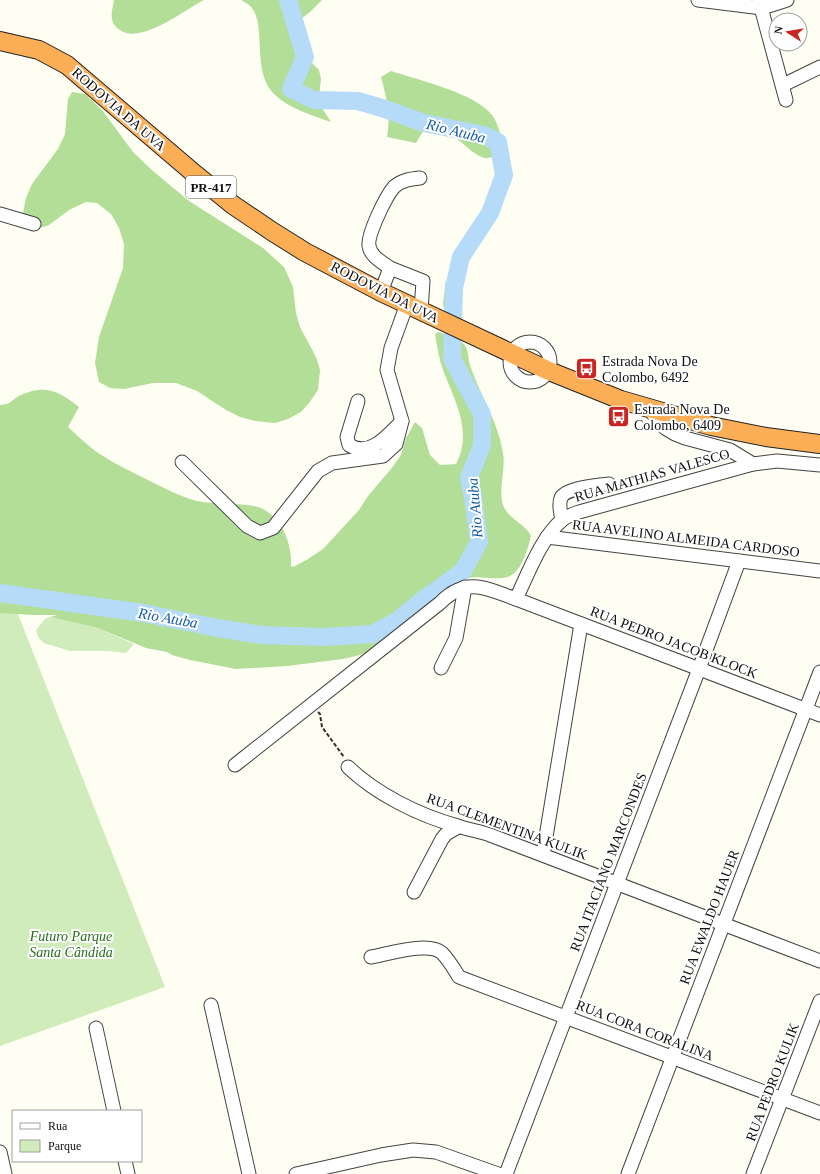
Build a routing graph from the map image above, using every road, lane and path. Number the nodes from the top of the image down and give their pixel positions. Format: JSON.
{"nodes":[{"id":1,"x":698,"y":0,"type":"edge"},
{"id":2,"x":787,"y":0,"type":"edge"},
{"id":3,"x":760,"y":4,"type":"edge"},
{"id":4,"x":0,"y":41,"type":"edge"},
{"id":5,"x":820,"y":67,"type":"edge"},
{"id":6,"x":782,"y":86,"type":"junction"},
{"id":7,"x":786,"y":100,"type":"dead end"},
{"id":8,"x":420,"y":178,"type":"dead end"},
{"id":9,"x":0,"y":214,"type":"edge"},
{"id":10,"x":34,"y":224,"type":"dead end"},
{"id":11,"x":390,"y":268,"type":"junction"},
{"id":12,"x":381,"y":292,"type":"junction"},
{"id":13,"x":421,"y":311,"type":"junction"},
{"id":14,"x":358,"y":401,"type":"dead end"},
{"id":15,"x":648,"y":408,"type":"junction"},
{"id":16,"x":402,"y":421,"type":"junction"},
{"id":17,"x":820,"y":444,"type":"edge"},
{"id":18,"x":182,"y":462,"type":"dead end"},
{"id":19,"x":753,"y":464,"type":"junction"},
{"id":20,"x":820,"y":466,"type":"edge"},
{"id":21,"x":609,"y":484,"type":"dead end"},
{"id":22,"x":562,"y":520,"type":"junction"},
{"id":23,"x":547,"y":537,"type":"junction"},
{"id":24,"x":739,"y":561,"type":"junction"},
{"id":25,"x":820,"y":571,"type":"edge"},
{"id":26,"x":465,"y":587,"type":"junction"},
{"id":27,"x":516,"y":599,"type":"junction"},
{"id":28,"x":581,"y":624,"type":"junction"},
{"id":29,"x":441,"y":668,"type":"dead end"},
{"id":30,"x":699,"y":669,"type":"junction"},
{"id":31,"x":820,"y":672,"type":"edge"},
{"id":32,"x":312,"y":703,"type":"junction"},
{"id":33,"x":806,"y":709,"type":"junction"},
{"id":34,"x":820,"y":715,"type":"edge"},
{"id":35,"x":235,"y":765,"type":"dead end"},
{"id":36,"x":348,"y":767,"type":"joint"},
{"id":37,"x":458,"y":827,"type":"junction"},
{"id":38,"x":543,"y":855,"type":"junction"},
{"id":39,"x":617,"y":884,"type":"junction"},
{"id":40,"x":414,"y":892,"type":"dead end"},
{"id":41,"x":724,"y":924,"type":"junction"},
{"id":42,"x":371,"y":957,"type":"dead end"},
{"id":43,"x":820,"y":961,"type":"edge"},
{"id":44,"x":820,"y":1001,"type":"edge"},
{"id":45,"x":211,"y":1005,"type":"dead end"},
{"id":46,"x":566,"y":1017,"type":"junction"},
{"id":47,"x":96,"y":1028,"type":"dead end"},
{"id":48,"x":673,"y":1057,"type":"junction"},
{"id":49,"x":782,"y":1099,"type":"junction"},
{"id":50,"x":114,"y":1110,"type":"edge"},
{"id":51,"x":820,"y":1113,"type":"edge"},
{"id":52,"x":0,"y":1152,"type":"edge"},
{"id":53,"x":125,"y":1162,"type":"edge"},
{"id":54,"x":322,"y":1171,"type":"edge"},
{"id":55,"x":5,"y":1174,"type":"edge"},
{"id":56,"x":128,"y":1174,"type":"edge"},
{"id":57,"x":249,"y":1174,"type":"edge"},
{"id":58,"x":296,"y":1174,"type":"edge"},
{"id":59,"x":498,"y":1174,"type":"edge"},
{"id":60,"x":506,"y":1174,"type":"edge"},
{"id":61,"x":628,"y":1174,"type":"edge"},
{"id":62,"x":753,"y":1174,"type":"edge"}],
"edges":[{"from":1,"to":3,"type":"street"},
{"from":2,"to":3,"type":"street"},
{"from":3,"to":6,"type":"street"},
{"from":4,"to":12,"type":"highway","name":"RODOVIA DA UVA","number":"PR-417"},
{"from":5,"to":6,"type":"street"},
{"from":6,"to":7,"type":"street"},
{"from":8,"to":11,"type":"street"},
{"from":9,"to":10,"type":"street"},
{"from":11,"to":12,"type":"street"},
{"from":11,"to":13,"type":"street"},
{"from":12,"to":13,"type":"highway","name":"RODOVIA DA UVA","number":"PR-417"},
{"from":13,"to":15,"type":"highway","name":"RODOVIA DA UVA","number":"PR-417"},
{"from":13,"to":16,"type":"street"},
{"from":14,"to":16,"type":"street"},
{"from":15,"to":17,"type":"highway","name":"RODOVIA DA UVA","number":"PR-417"},
{"from":15,"to":19,"type":"street"},
{"from":16,"to":18,"type":"street"},
{"from":19,"to":20,"type":"street","name":"RUA MATHIAS VALESCO"},
{"from":19,"to":22,"type":"street","name":"RUA MATHIAS VALESCO"},
{"from":21,"to":22,"type":"street"},
{"from":22,"to":23,"type":"street","name":"RUA MATHIAS VALESCO"},
{"from":23,"to":24,"type":"street","name":"RUA AVELINO ALMEIDA CARDOSO"},
{"from":23,"to":27,"type":"street","name":"RUA MATHIAS VALESCO"},
{"from":24,"to":25,"type":"street","name":"RUA AVELINO ALMEIDA CARDOSO"},
{"from":24,"to":30,"type":"street","name":"RUA ITACIANO MARCONDES"},
{"from":26,"to":27,"type":"street","name":"RUA PEDRO JACOB KLOCK"},
{"from":26,"to":29,"type":"street"},
{"from":26,"to":32,"type":"street"},
{"from":27,"to":28,"type":"street","name":"RUA PEDRO JACOB KLOCK"},
{"from":28,"to":30,"type":"street","name":"RUA PEDRO JACOB KLOCK"},
{"from":28,"to":38,"type":"street"},
{"from":30,"to":33,"type":"street","name":"RUA PEDRO JACOB KLOCK"},
{"from":30,"to":39,"type":"street","name":"RUA ITACIANO MARCONDES"},
{"from":31,"to":33,"type":"street","name":"RUA EWALDO HAUER"},
{"from":32,"to":35,"type":"street"},
{"from":32,"to":36,"type":"path"},
{"from":33,"to":34,"type":"street","name":"RUA PEDRO JACOB KLOCK"},
{"from":33,"to":41,"type":"street","name":"RUA EWALDO HAUER"},
{"from":36,"to":37,"type":"street","name":"RUA CLEMENTINA KULIK"},
{"from":37,"to":38,"type":"street","name":"RUA CLEMENTINA KULIK"},
{"from":37,"to":40,"type":"street"},
{"from":38,"to":39,"type":"street","name":"RUA CLEMENTINA KULIK"},
{"from":39,"to":41,"type":"street","name":"RUA CLEMENTINA KULIK"},
{"from":39,"to":46,"type":"street","name":"RUA ITACIANO MARCONDES"},
{"from":41,"to":43,"type":"street","name":"RUA CLEMENTINA KULIK"},
{"from":41,"to":48,"type":"street","name":"RUA EWALDO HAUER"},
{"from":42,"to":46,"type":"street","name":"RUA CORA CORALINA"},
{"from":44,"to":49,"type":"street","name":"RUA PEDRO KULIK"},
{"from":45,"to":57,"type":"street"},
{"from":46,"to":48,"type":"street","name":"RUA CORA CORALINA"},
{"from":46,"to":60,"type":"street","name":"RUA ITACIANO MARCONDES"},
{"from":47,"to":50,"type":"street"},
{"from":48,"to":49,"type":"street","name":"RUA CORA CORALINA"},
{"from":48,"to":61,"type":"street","name":"RUA EWALDO HAUER"},
{"from":49,"to":51,"type":"street","name":"RUA CORA CORALINA"},
{"from":49,"to":62,"type":"street","name":"RUA PEDRO KULIK"},
{"from":52,"to":55,"type":"street"},
{"from":53,"to":56,"type":"street"},
{"from":54,"to":58,"type":"street"},
{"from":54,"to":59,"type":"street"}]}
